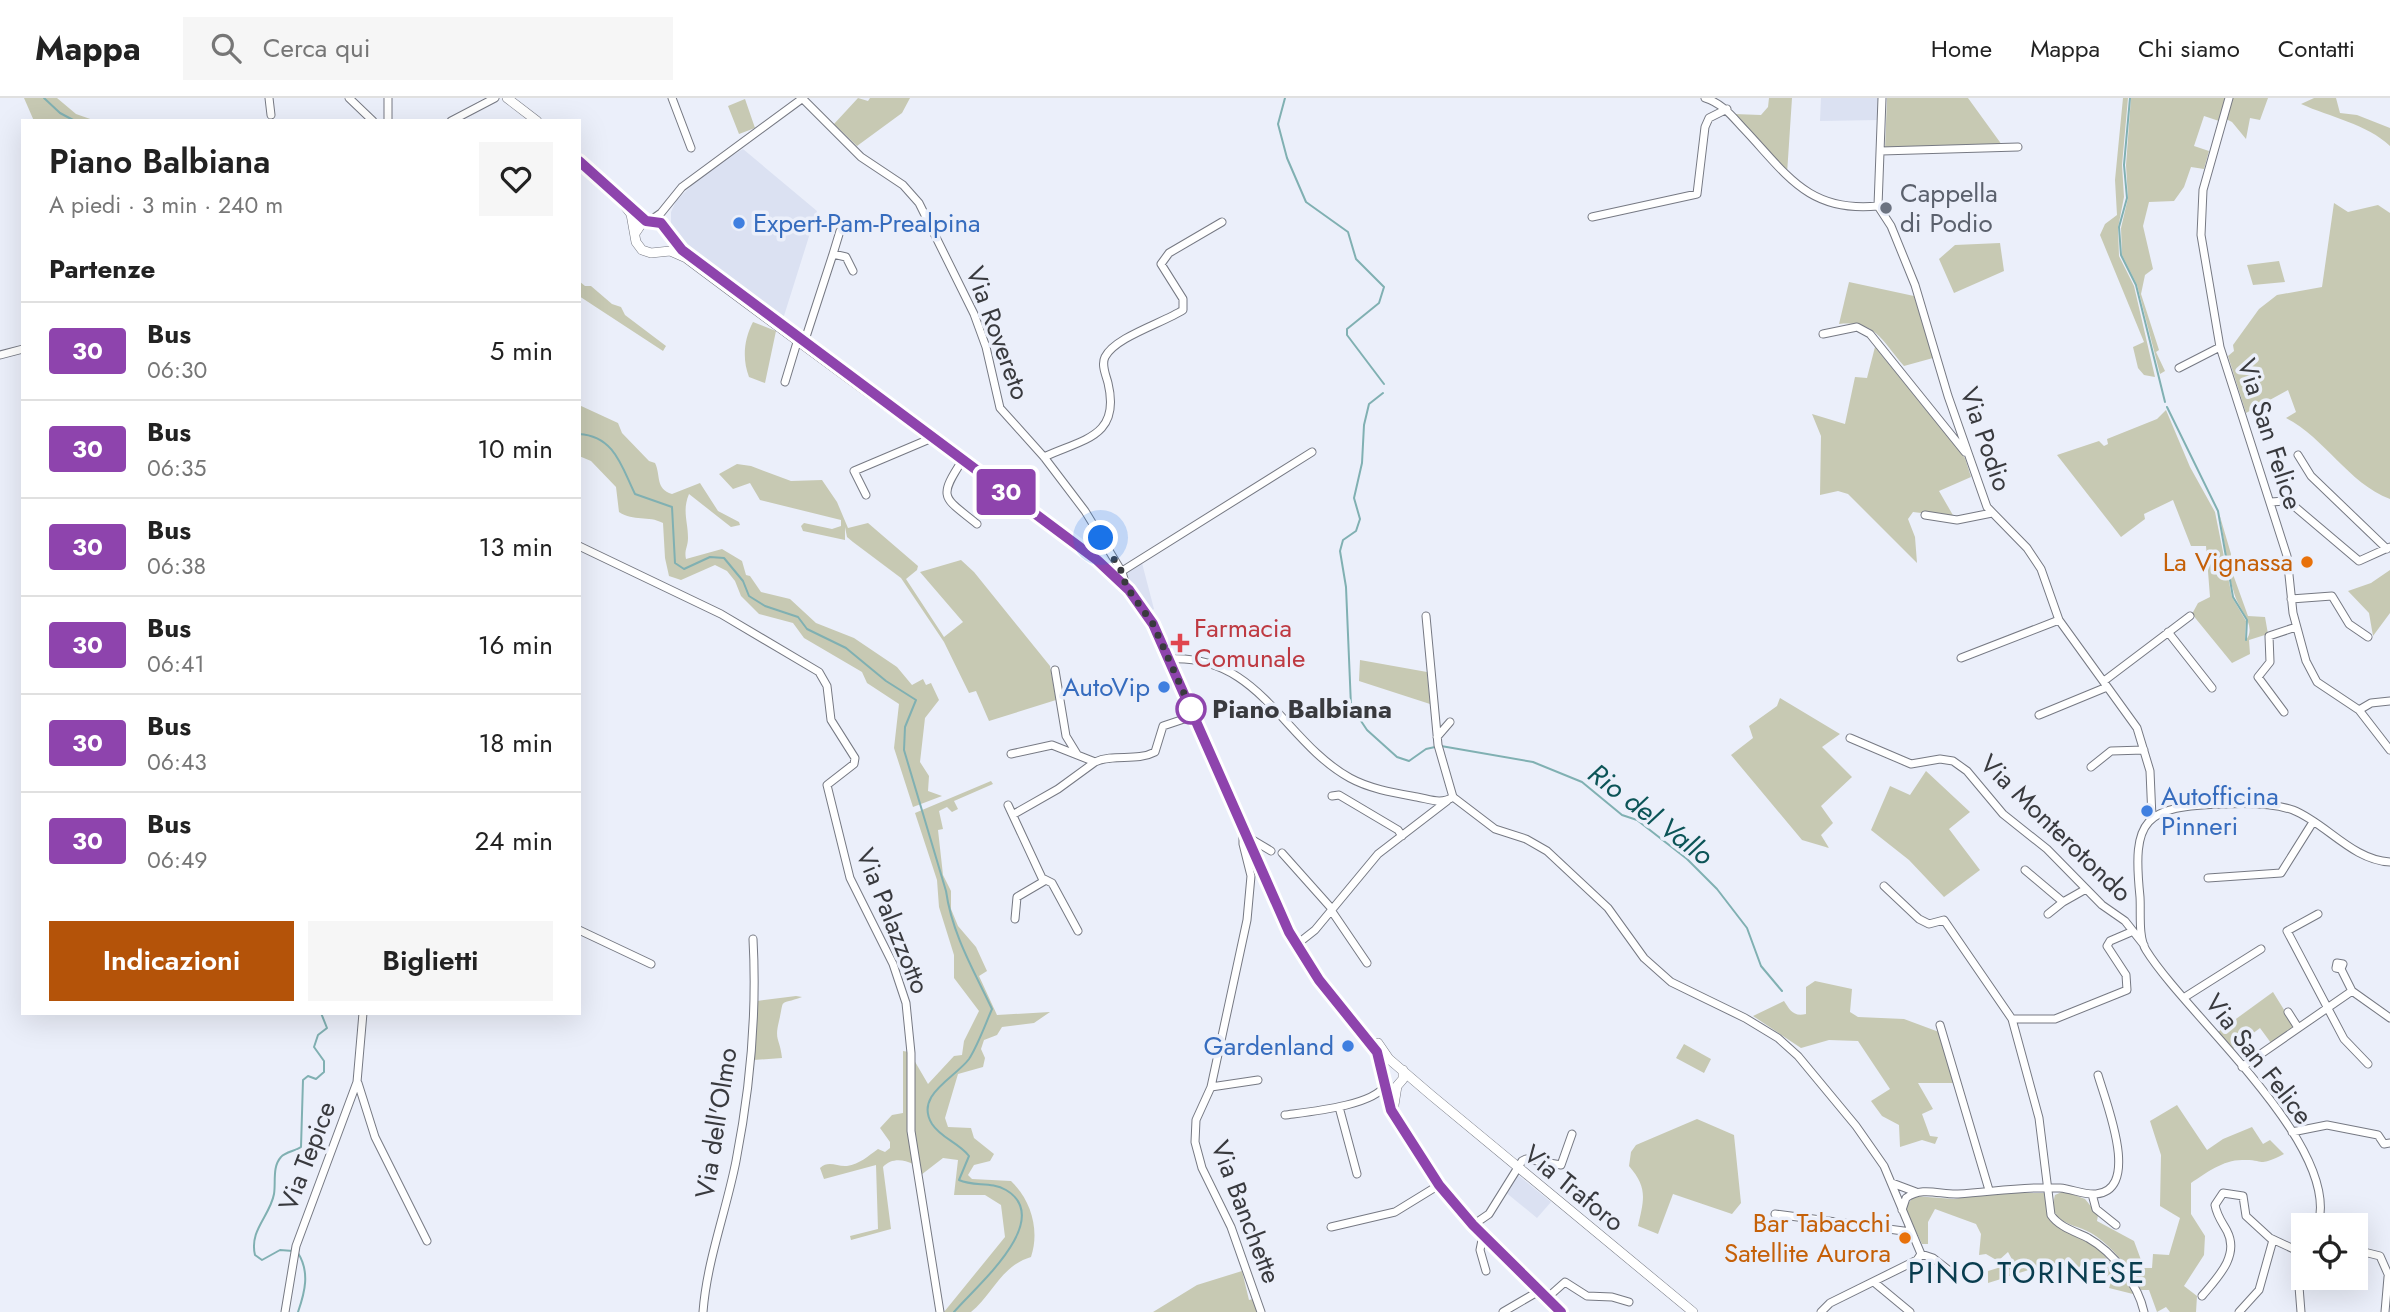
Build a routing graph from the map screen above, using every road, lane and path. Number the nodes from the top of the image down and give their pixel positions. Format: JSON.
{"nodes":[{"id":1,"x":269,"y":98,"type":"edge"},
{"id":2,"x":349,"y":98,"type":"edge"},
{"id":3,"x":388,"y":98,"type":"edge"},
{"id":4,"x":495,"y":98,"type":"edge"},
{"id":5,"x":514,"y":98,"type":"edge"},
{"id":6,"x":672,"y":98,"type":"edge"},
{"id":7,"x":803,"y":98,"type":"edge"},
{"id":8,"x":1705,"y":98,"type":"edge"},
{"id":9,"x":1882,"y":98,"type":"edge"},
{"id":10,"x":2229,"y":98,"type":"edge"},
{"id":11,"x":1727,"y":109,"type":"junction"},
{"id":12,"x":271,"y":115,"type":"dead end"},
{"id":13,"x":371,"y":119,"type":"edge"},
{"id":14,"x":388,"y":119,"type":"edge"},
{"id":15,"x":455,"y":119,"type":"edge"},
{"id":16,"x":536,"y":119,"type":"edge"},
{"id":17,"x":2018,"y":147,"type":"dead end"},
{"id":18,"x":691,"y":148,"type":"dead end"},
{"id":19,"x":1881,"y":151,"type":"junction"},
{"id":20,"x":581,"y":163,"type":"edge"},
{"id":21,"x":619,"y":198,"type":"junction"},
{"id":22,"x":668,"y":204,"type":"junction"},
{"id":23,"x":1878,"y":206,"type":"junction"},
{"id":24,"x":1592,"y":217,"type":"dead end"},
{"id":25,"x":649,"y":220,"type":"junction"},
{"id":26,"x":1222,"y":222,"type":"dead end"},
{"id":27,"x":666,"y":231,"type":"junction"},
{"id":28,"x":840,"y":231,"type":"dead end"},
{"id":29,"x":636,"y":232,"type":"junction"},
{"id":30,"x":661,"y":250,"type":"junction"},
{"id":31,"x":833,"y":254,"type":"junction"},
{"id":32,"x":853,"y":271,"type":"dead end"},
{"id":33,"x":816,"y":321,"type":"dead end"},
{"id":34,"x":785,"y":330,"type":"junction"},
{"id":35,"x":1823,"y":334,"type":"dead end"},
{"id":36,"x":803,"y":340,"type":"junction"},
{"id":37,"x":2220,"y":347,"type":"junction"},
{"id":38,"x":21,"y":350,"type":"edge"},
{"id":39,"x":0,"y":355,"type":"edge"},
{"id":40,"x":2179,"y":368,"type":"dead end"},
{"id":41,"x":785,"y":382,"type":"dead end"},
{"id":42,"x":932,"y":438,"type":"junction"},
{"id":43,"x":1312,"y":452,"type":"dead end"},
{"id":44,"x":1968,"y":455,"type":"junction"},
{"id":45,"x":2298,"y":455,"type":"dead end"},
{"id":46,"x":1044,"y":457,"type":"junction"},
{"id":47,"x":962,"y":461,"type":"junction"},
{"id":48,"x":866,"y":495,"type":"dead end"},
{"id":49,"x":2271,"y":502,"type":"junction"},
{"id":50,"x":1992,"y":513,"type":"junction"},
{"id":51,"x":1925,"y":515,"type":"dead end"},
{"id":52,"x":977,"y":524,"type":"dead end"},
{"id":53,"x":581,"y":547,"type":"edge"},
{"id":54,"x":2388,"y":548,"type":"edge"},
{"id":55,"x":1119,"y":574,"type":"junction"},
{"id":56,"x":2291,"y":599,"type":"junction"},
{"id":57,"x":1426,"y":616,"type":"dead end"},
{"id":58,"x":2190,"y":616,"type":"dead end"},
{"id":59,"x":2059,"y":620,"type":"junction"},
{"id":60,"x":2296,"y":627,"type":"junction"},
{"id":61,"x":2168,"y":632,"type":"junction"},
{"id":62,"x":2368,"y":637,"type":"dead end"},
{"id":63,"x":1961,"y":658,"type":"dead end"},
{"id":64,"x":1169,"y":659,"type":"junction"},
{"id":65,"x":1055,"y":670,"type":"dead end"},
{"id":66,"x":2106,"y":684,"type":"junction"},
{"id":67,"x":2212,"y":688,"type":"dead end"},
{"id":68,"x":2390,"y":701,"type":"edge"},
{"id":69,"x":2359,"y":710,"type":"junction"},
{"id":70,"x":2284,"y":712,"type":"dead end"},
{"id":71,"x":2039,"y":715,"type":"dead end"},
{"id":72,"x":1193,"y":716,"type":"junction"},
{"id":73,"x":1450,"y":722,"type":"dead end"},
{"id":74,"x":1437,"y":737,"type":"junction"},
{"id":75,"x":1850,"y":738,"type":"dead end"},
{"id":76,"x":2144,"y":750,"type":"junction"},
{"id":77,"x":2390,"y":750,"type":"edge"},
{"id":78,"x":1012,"y":754,"type":"dead end"},
{"id":79,"x":1077,"y":755,"type":"junction"},
{"id":80,"x":1095,"y":762,"type":"junction"},
{"id":81,"x":2091,"y":767,"type":"dead end"},
{"id":82,"x":1332,"y":796,"type":"dead end"},
{"id":83,"x":1450,"y":799,"type":"junction"},
{"id":84,"x":1008,"y":805,"type":"dead end"},
{"id":85,"x":1014,"y":814,"type":"junction"},
{"id":86,"x":2152,"y":818,"type":"junction"},
{"id":87,"x":2313,"y":822,"type":"junction"},
{"id":88,"x":1244,"y":834,"type":"junction"},
{"id":89,"x":1402,"y":836,"type":"junction"},
{"id":90,"x":1271,"y":851,"type":"dead end"},
{"id":91,"x":1282,"y":853,"type":"dead end"},
{"id":92,"x":2390,"y":862,"type":"edge"},
{"id":93,"x":2025,"y":870,"type":"dead end"},
{"id":94,"x":2207,"y":878,"type":"dead end"},
{"id":95,"x":1046,"y":880,"type":"junction"},
{"id":96,"x":1884,"y":886,"type":"dead end"},
{"id":97,"x":2086,"y":889,"type":"junction"},
{"id":98,"x":2063,"y":902,"type":"junction"},
{"id":99,"x":1331,"y":909,"type":"junction"},
{"id":100,"x":2048,"y":914,"type":"dead end"},
{"id":101,"x":2318,"y":914,"type":"dead end"},
{"id":102,"x":1015,"y":919,"type":"dead end"},
{"id":103,"x":581,"y":931,"type":"edge"},
{"id":104,"x":1078,"y":932,"type":"dead end"},
{"id":105,"x":2131,"y":932,"type":"junction"},
{"id":106,"x":753,"y":939,"type":"dead end"},
{"id":107,"x":1296,"y":945,"type":"junction"},
{"id":108,"x":2144,"y":946,"type":"junction"},
{"id":109,"x":2261,"y":949,"type":"dead end"},
{"id":110,"x":1367,"y":963,"type":"dead end"},
{"id":111,"x":651,"y":964,"type":"dead end"},
{"id":112,"x":2341,"y":969,"type":"dead end"},
{"id":113,"x":2352,"y":992,"type":"junction"},
{"id":114,"x":2185,"y":997,"type":"junction"},
{"id":115,"x":2329,"y":1005,"type":"junction"},
{"id":116,"x":2288,"y":1012,"type":"dead end"},
{"id":117,"x":1346,"y":1013,"type":"junction"},
{"id":118,"x":363,"y":1015,"type":"edge"},
{"id":119,"x":2390,"y":1018,"type":"edge"},
{"id":120,"x":2012,"y":1019,"type":"junction"},
{"id":121,"x":1940,"y":1025,"type":"dead end"},
{"id":122,"x":2297,"y":1026,"type":"junction"},
{"id":123,"x":1394,"y":1063,"type":"junction"},
{"id":124,"x":2368,"y":1064,"type":"dead end"},
{"id":125,"x":2242,"y":1067,"type":"junction"},
{"id":126,"x":1382,"y":1069,"type":"junction"},
{"id":127,"x":1403,"y":1070,"type":"junction"},
{"id":128,"x":2098,"y":1075,"type":"dead end"},
{"id":129,"x":1258,"y":1080,"type":"dead end"},
{"id":130,"x":357,"y":1082,"type":"junction"},
{"id":131,"x":1383,"y":1083,"type":"junction"},
{"id":132,"x":1398,"y":1085,"type":"junction"},
{"id":133,"x":1210,"y":1087,"type":"junction"},
{"id":134,"x":1431,"y":1096,"type":"junction"},
{"id":135,"x":1339,"y":1107,"type":"junction"},
{"id":136,"x":1285,"y":1115,"type":"dead end"},
{"id":137,"x":1404,"y":1129,"type":"junction"},
{"id":138,"x":2292,"y":1132,"type":"junction"},
{"id":139,"x":1572,"y":1134,"type":"dead end"},
{"id":140,"x":2390,"y":1143,"type":"edge"},
{"id":141,"x":1516,"y":1168,"type":"junction"},
{"id":142,"x":1357,"y":1174,"type":"dead end"},
{"id":143,"x":1890,"y":1181,"type":"junction"},
{"id":144,"x":1439,"y":1185,"type":"junction"},
{"id":145,"x":2049,"y":1188,"type":"junction"},
{"id":146,"x":1989,"y":1189,"type":"junction"},
{"id":147,"x":1917,"y":1192,"type":"junction"},
{"id":148,"x":2092,"y":1194,"type":"junction"},
{"id":149,"x":1902,"y":1211,"type":"junction"},
{"id":150,"x":2320,"y":1213,"type":"edge"},
{"id":151,"x":1775,"y":1214,"type":"dead end"},
{"id":152,"x":1473,"y":1225,"type":"junction"},
{"id":153,"x":2116,"y":1225,"type":"dead end"},
{"id":154,"x":1331,"y":1227,"type":"dead end"},
{"id":155,"x":1912,"y":1232,"type":"junction"},
{"id":156,"x":1483,"y":1235,"type":"junction"},
{"id":157,"x":2273,"y":1240,"type":"junction"},
{"id":158,"x":427,"y":1241,"type":"dead end"},
{"id":159,"x":2291,"y":1247,"type":"edge"},
{"id":160,"x":2368,"y":1253,"type":"edge"},
{"id":161,"x":1922,"y":1254,"type":"junction"},
{"id":162,"x":1486,"y":1270,"type":"dead end"},
{"id":163,"x":1951,"y":1272,"type":"dead end"},
{"id":164,"x":1875,"y":1283,"type":"junction"},
{"id":165,"x":2299,"y":1290,"type":"edge"},
{"id":166,"x":1539,"y":1291,"type":"junction"},
{"id":167,"x":2202,"y":1296,"type":"dead end"},
{"id":168,"x":1547,"y":1298,"type":"junction"},
{"id":169,"x":1629,"y":1302,"type":"dead end"},
{"id":170,"x":1512,"y":1310,"type":"edge"},
{"id":171,"x":285,"y":1312,"type":"edge"},
{"id":172,"x":703,"y":1312,"type":"edge"},
{"id":173,"x":940,"y":1312,"type":"edge"},
{"id":174,"x":1261,"y":1312,"type":"edge"},
{"id":175,"x":1503,"y":1312,"type":"edge"},
{"id":176,"x":1561,"y":1312,"type":"edge"},
{"id":177,"x":1693,"y":1312,"type":"edge"},
{"id":178,"x":1821,"y":1312,"type":"edge"},
{"id":179,"x":1910,"y":1312,"type":"edge"},
{"id":180,"x":2144,"y":1312,"type":"edge"},
{"id":181,"x":2239,"y":1312,"type":"edge"},
{"id":182,"x":2301,"y":1312,"type":"edge"},
{"id":183,"x":2385,"y":1312,"type":"edge"}],
"edges":[{"from":1,"to":12,"type":"street"},
{"from":2,"to":13,"type":"street"},
{"from":3,"to":14,"type":"street"},
{"from":4,"to":15,"type":"street"},
{"from":5,"to":16,"type":"main road"},
{"from":6,"to":18,"type":"street"},
{"from":7,"to":22,"type":"street"},
{"from":7,"to":46,"type":"street","name":"Via Rovereto"},
{"from":8,"to":11,"type":"street"},
{"from":9,"to":19,"type":"street"},
{"from":10,"to":37,"type":"street","name":"Via San Felice"},
{"from":11,"to":23,"type":"street"},
{"from":11,"to":24,"type":"street"},
{"from":17,"to":19,"type":"street"},
{"from":19,"to":23,"type":"street"},
{"from":20,"to":21,"type":"main road"},
{"from":21,"to":25,"type":"main road"},
{"from":21,"to":29,"type":"main road"},
{"from":22,"to":25,"type":"street"},
{"from":22,"to":27,"type":"street"},
{"from":23,"to":44,"type":"street","name":"Via Podio"},
{"from":25,"to":27,"type":"main road"},
{"from":25,"to":29,"type":"main road"},
{"from":26,"to":46,"type":"street"},
{"from":27,"to":30,"type":"main road"},
{"from":27,"to":34,"type":"main road"},
{"from":28,"to":31,"type":"street"},
{"from":29,"to":30,"type":"main road"},
{"from":30,"to":34,"type":"main road"},
{"from":31,"to":32,"type":"street"},
{"from":31,"to":36,"type":"street"},
{"from":33,"to":36,"type":"street"},
{"from":34,"to":36,"type":"main road"},
{"from":35,"to":44,"type":"street"},
{"from":36,"to":41,"type":"street"},
{"from":36,"to":42,"type":"main road"},
{"from":37,"to":40,"type":"street"},
{"from":37,"to":49,"type":"street","name":"Via San Felice"},
{"from":38,"to":39,"type":"street"},
{"from":42,"to":47,"type":"main road"},
{"from":42,"to":48,"type":"street"},
{"from":43,"to":55,"type":"street"},
{"from":44,"to":50,"type":"street","name":"Via Podio"},
{"from":45,"to":54,"type":"street"},
{"from":46,"to":55,"type":"street","name":"Via Rovereto"},
{"from":47,"to":52,"type":"street"},
{"from":47,"to":55,"type":"main road"},
{"from":49,"to":54,"type":"street"},
{"from":49,"to":56,"type":"street","name":"Via San Felice"},
{"from":50,"to":51,"type":"street"},
{"from":50,"to":59,"type":"street","name":"Via Podio"},
{"from":53,"to":173,"type":"street","name":"Via Palazzotto"},
{"from":55,"to":64,"type":"main road"},
{"from":56,"to":60,"type":"street","name":"Via San Felice"},
{"from":56,"to":62,"type":"street"},
{"from":57,"to":74,"type":"street"},
{"from":58,"to":61,"type":"street"},
{"from":59,"to":63,"type":"street"},
{"from":59,"to":66,"type":"street","name":"Via Podio"},
{"from":60,"to":69,"type":"street","name":"Via San Felice"},
{"from":60,"to":70,"type":"street"},
{"from":61,"to":66,"type":"street"},
{"from":61,"to":67,"type":"street"},
{"from":64,"to":72,"type":"main road"},
{"from":64,"to":83,"type":"street"},
{"from":65,"to":79,"type":"street"},
{"from":66,"to":71,"type":"street"},
{"from":66,"to":76,"type":"street","name":"Via Podio"},
{"from":68,"to":69,"type":"street"},
{"from":69,"to":77,"type":"street","name":"Via San Felice"},
{"from":72,"to":80,"type":"street"},
{"from":72,"to":88,"type":"main road"},
{"from":73,"to":74,"type":"street"},
{"from":74,"to":83,"type":"street"},
{"from":75,"to":97,"type":"street","name":"Via Monterotondo"},
{"from":76,"to":81,"type":"street"},
{"from":76,"to":86,"type":"street","name":"Via Podio"},
{"from":78,"to":79,"type":"street"},
{"from":79,"to":80,"type":"street"},
{"from":80,"to":85,"type":"street"},
{"from":82,"to":89,"type":"street"},
{"from":83,"to":89,"type":"street"},
{"from":83,"to":143,"type":"street"},
{"from":84,"to":85,"type":"street"},
{"from":85,"to":95,"type":"street"},
{"from":86,"to":87,"type":"street"},
{"from":86,"to":108,"type":"street"},
{"from":87,"to":92,"type":"street"},
{"from":87,"to":94,"type":"street"},
{"from":88,"to":90,"type":"street"},
{"from":88,"to":107,"type":"main road"},
{"from":88,"to":133,"type":"street","name":"Via Banchette"},
{"from":89,"to":99,"type":"street"},
{"from":91,"to":99,"type":"street"},
{"from":93,"to":98,"type":"street"},
{"from":95,"to":102,"type":"street"},
{"from":95,"to":104,"type":"street"},
{"from":96,"to":120,"type":"street"},
{"from":97,"to":98,"type":"street"},
{"from":97,"to":105,"type":"street","name":"Via Monterotondo"},
{"from":98,"to":100,"type":"street"},
{"from":99,"to":107,"type":"street"},
{"from":99,"to":110,"type":"street"},
{"from":101,"to":115,"type":"street"},
{"from":103,"to":111,"type":"street"},
{"from":105,"to":108,"type":"street","name":"Via Monterotondo"},
{"from":105,"to":120,"type":"street"},
{"from":106,"to":172,"type":"street","name":"Via dell'Olmo"},
{"from":107,"to":117,"type":"main road"},
{"from":108,"to":114,"type":"street","name":"Via San Felice"},
{"from":109,"to":114,"type":"street","name":"Via San Felice"},
{"from":112,"to":113,"type":"street"},
{"from":113,"to":115,"type":"street"},
{"from":113,"to":119,"type":"street"},
{"from":114,"to":125,"type":"street","name":"Via San Felice"},
{"from":115,"to":122,"type":"street"},
{"from":115,"to":124,"type":"street"},
{"from":116,"to":122,"type":"street"},
{"from":117,"to":123,"type":"main road"},
{"from":117,"to":126,"type":"main road"},
{"from":118,"to":130,"type":"street","name":"Via Tepice"},
{"from":120,"to":145,"type":"street"},
{"from":121,"to":146,"type":"street"},
{"from":122,"to":125,"type":"street"},
{"from":123,"to":126,"type":"main road"},
{"from":123,"to":127,"type":"main road"},
{"from":125,"to":138,"type":"street","name":"Via San Felice"},
{"from":126,"to":131,"type":"main road"},
{"from":127,"to":132,"type":"main road"},
{"from":127,"to":134,"type":"main road","name":"Via Traforo"},
{"from":128,"to":148,"type":"street"},
{"from":129,"to":133,"type":"street"},
{"from":130,"to":158,"type":"street"},
{"from":130,"to":171,"type":"street","name":"Via Tepice"},
{"from":131,"to":132,"type":"main road"},
{"from":131,"to":135,"type":"street"},
{"from":131,"to":137,"type":"main road"},
{"from":132,"to":134,"type":"main road","name":"Via Traforo"},
{"from":132,"to":137,"type":"main road"},
{"from":133,"to":174,"type":"street","name":"Via Banchette"},
{"from":134,"to":141,"type":"main road","name":"Via Traforo"},
{"from":135,"to":136,"type":"street"},
{"from":135,"to":142,"type":"street"},
{"from":137,"to":144,"type":"main road"},
{"from":138,"to":140,"type":"street"},
{"from":138,"to":150,"type":"street","name":"Via San Felice"},
{"from":139,"to":141,"type":"street"},
{"from":141,"to":152,"type":"street"},
{"from":141,"to":177,"type":"main road","name":"Via Traforo"},
{"from":143,"to":147,"type":"street"},
{"from":143,"to":149,"type":"street"},
{"from":144,"to":152,"type":"main road"},
{"from":144,"to":154,"type":"street"},
{"from":145,"to":146,"type":"street"},
{"from":145,"to":148,"type":"street"},
{"from":145,"to":180,"type":"street"},
{"from":146,"to":147,"type":"street"},
{"from":147,"to":149,"type":"street"},
{"from":148,"to":153,"type":"street"},
{"from":149,"to":155,"type":"street"},
{"from":151,"to":155,"type":"street"},
{"from":152,"to":156,"type":"main road"},
{"from":155,"to":161,"type":"street"},
{"from":156,"to":162,"type":"street"},
{"from":156,"to":166,"type":"main road"},
{"from":157,"to":159,"type":"street"},
{"from":157,"to":167,"type":"street"},
{"from":157,"to":181,"type":"street"},
{"from":160,"to":183,"type":"street"},
{"from":161,"to":163,"type":"street"},
{"from":161,"to":164,"type":"street"},
{"from":164,"to":178,"type":"street"},
{"from":164,"to":179,"type":"street"},
{"from":165,"to":182,"type":"street"},
{"from":166,"to":168,"type":"main road"},
{"from":166,"to":170,"type":"street"},
{"from":168,"to":169,"type":"street"},
{"from":168,"to":176,"type":"main road"},
{"from":170,"to":175,"type":"street"}]}
